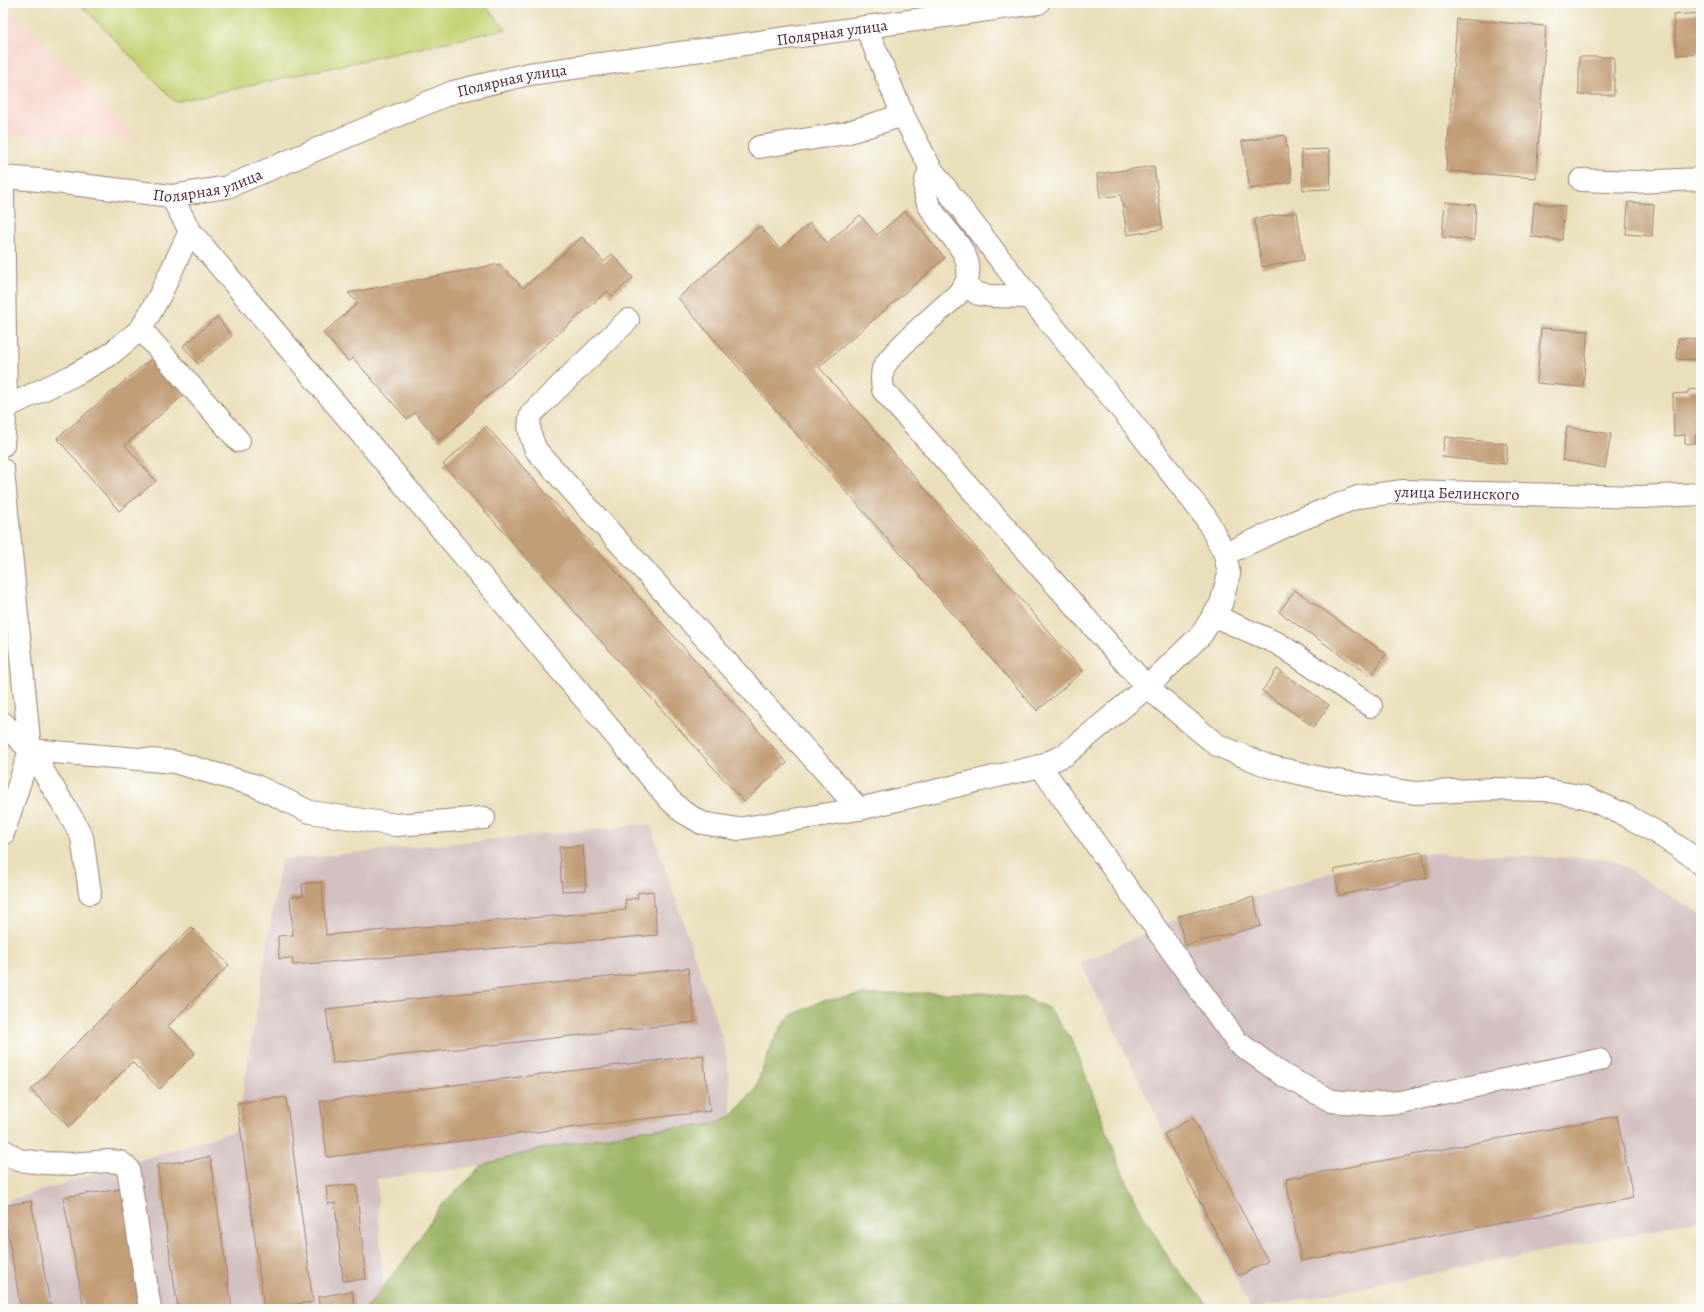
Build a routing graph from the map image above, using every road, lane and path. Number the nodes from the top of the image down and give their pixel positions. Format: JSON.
{"nodes":[{"id":1,"x":1038,"y":3,"type":"edge"},
{"id":2,"x":866,"y":26,"type":"junction"},
{"id":3,"x":903,"y":115,"type":"junction"},
{"id":4,"x":759,"y":147,"type":"dead end"},
{"id":5,"x":931,"y":169,"type":"junction"},
{"id":6,"x":3,"y":177,"type":"edge"},
{"id":7,"x":1701,"y":179,"type":"edge"},
{"id":8,"x":1581,"y":180,"type":"dead end"},
{"id":9,"x":3,"y":188,"type":"edge"},
{"id":10,"x":171,"y":196,"type":"junction"},
{"id":11,"x":190,"y":231,"type":"junction"},
{"id":12,"x":965,"y":285,"type":"junction"},
{"id":13,"x":1029,"y":297,"type":"junction"},
{"id":14,"x":628,"y":320,"type":"dead end"},
{"id":15,"x":141,"y":329,"type":"junction"},
{"id":16,"x":6,"y":407,"type":"junction"},
{"id":17,"x":240,"y":441,"type":"dead end"},
{"id":18,"x":3,"y":446,"type":"edge"},
{"id":19,"x":3,"y":470,"type":"edge"},
{"id":20,"x":1701,"y":494,"type":"edge"},
{"id":21,"x":1225,"y":554,"type":"junction"},
{"id":22,"x":1214,"y":616,"type":"junction"},
{"id":23,"x":1147,"y":687,"type":"junction"},
{"id":24,"x":1371,"y":706,"type":"dead end"},
{"id":25,"x":3,"y":724,"type":"edge"},
{"id":26,"x":30,"y":750,"type":"junction"},
{"id":27,"x":1040,"y":766,"type":"junction"},
{"id":28,"x":859,"y":809,"type":"junction"},
{"id":29,"x":484,"y":818,"type":"dead end"},
{"id":30,"x":3,"y":834,"type":"edge"},
{"id":31,"x":1701,"y":864,"type":"edge"},
{"id":32,"x":90,"y":893,"type":"dead end"},
{"id":33,"x":1599,"y":1060,"type":"dead end"},
{"id":34,"x":3,"y":1150,"type":"edge"},
{"id":35,"x":150,"y":1309,"type":"edge"}],
"edges":[{"from":1,"to":2,"type":"street","name":"Полярная улица"},
{"from":2,"to":3,"type":"street"},
{"from":2,"to":10,"type":"street","name":"Полярная улица"},
{"from":3,"to":4,"type":"street"},
{"from":3,"to":5,"type":"street"},
{"from":5,"to":12,"type":"street"},
{"from":5,"to":13,"type":"street"},
{"from":6,"to":10,"type":"street","name":"Полярная улица"},
{"from":7,"to":8,"type":"street"},
{"from":9,"to":16,"type":"street"},
{"from":10,"to":11,"type":"street"},
{"from":11,"to":15,"type":"street"},
{"from":11,"to":28,"type":"street"},
{"from":12,"to":13,"type":"street"},
{"from":12,"to":23,"type":"street"},
{"from":13,"to":21,"type":"street"},
{"from":14,"to":28,"type":"street"},
{"from":15,"to":16,"type":"street"},
{"from":15,"to":17,"type":"street"},
{"from":16,"to":18,"type":"street"},
{"from":19,"to":26,"type":"street"},
{"from":20,"to":21,"type":"street","name":"улица Белинского"},
{"from":21,"to":22,"type":"street"},
{"from":22,"to":23,"type":"street"},
{"from":22,"to":24,"type":"street"},
{"from":23,"to":27,"type":"street"},
{"from":23,"to":31,"type":"street"},
{"from":25,"to":26,"type":"street"},
{"from":26,"to":29,"type":"street"},
{"from":26,"to":30,"type":"street"},
{"from":26,"to":32,"type":"street"},
{"from":27,"to":28,"type":"street"},
{"from":27,"to":33,"type":"street"},
{"from":34,"to":35,"type":"street"}]}
